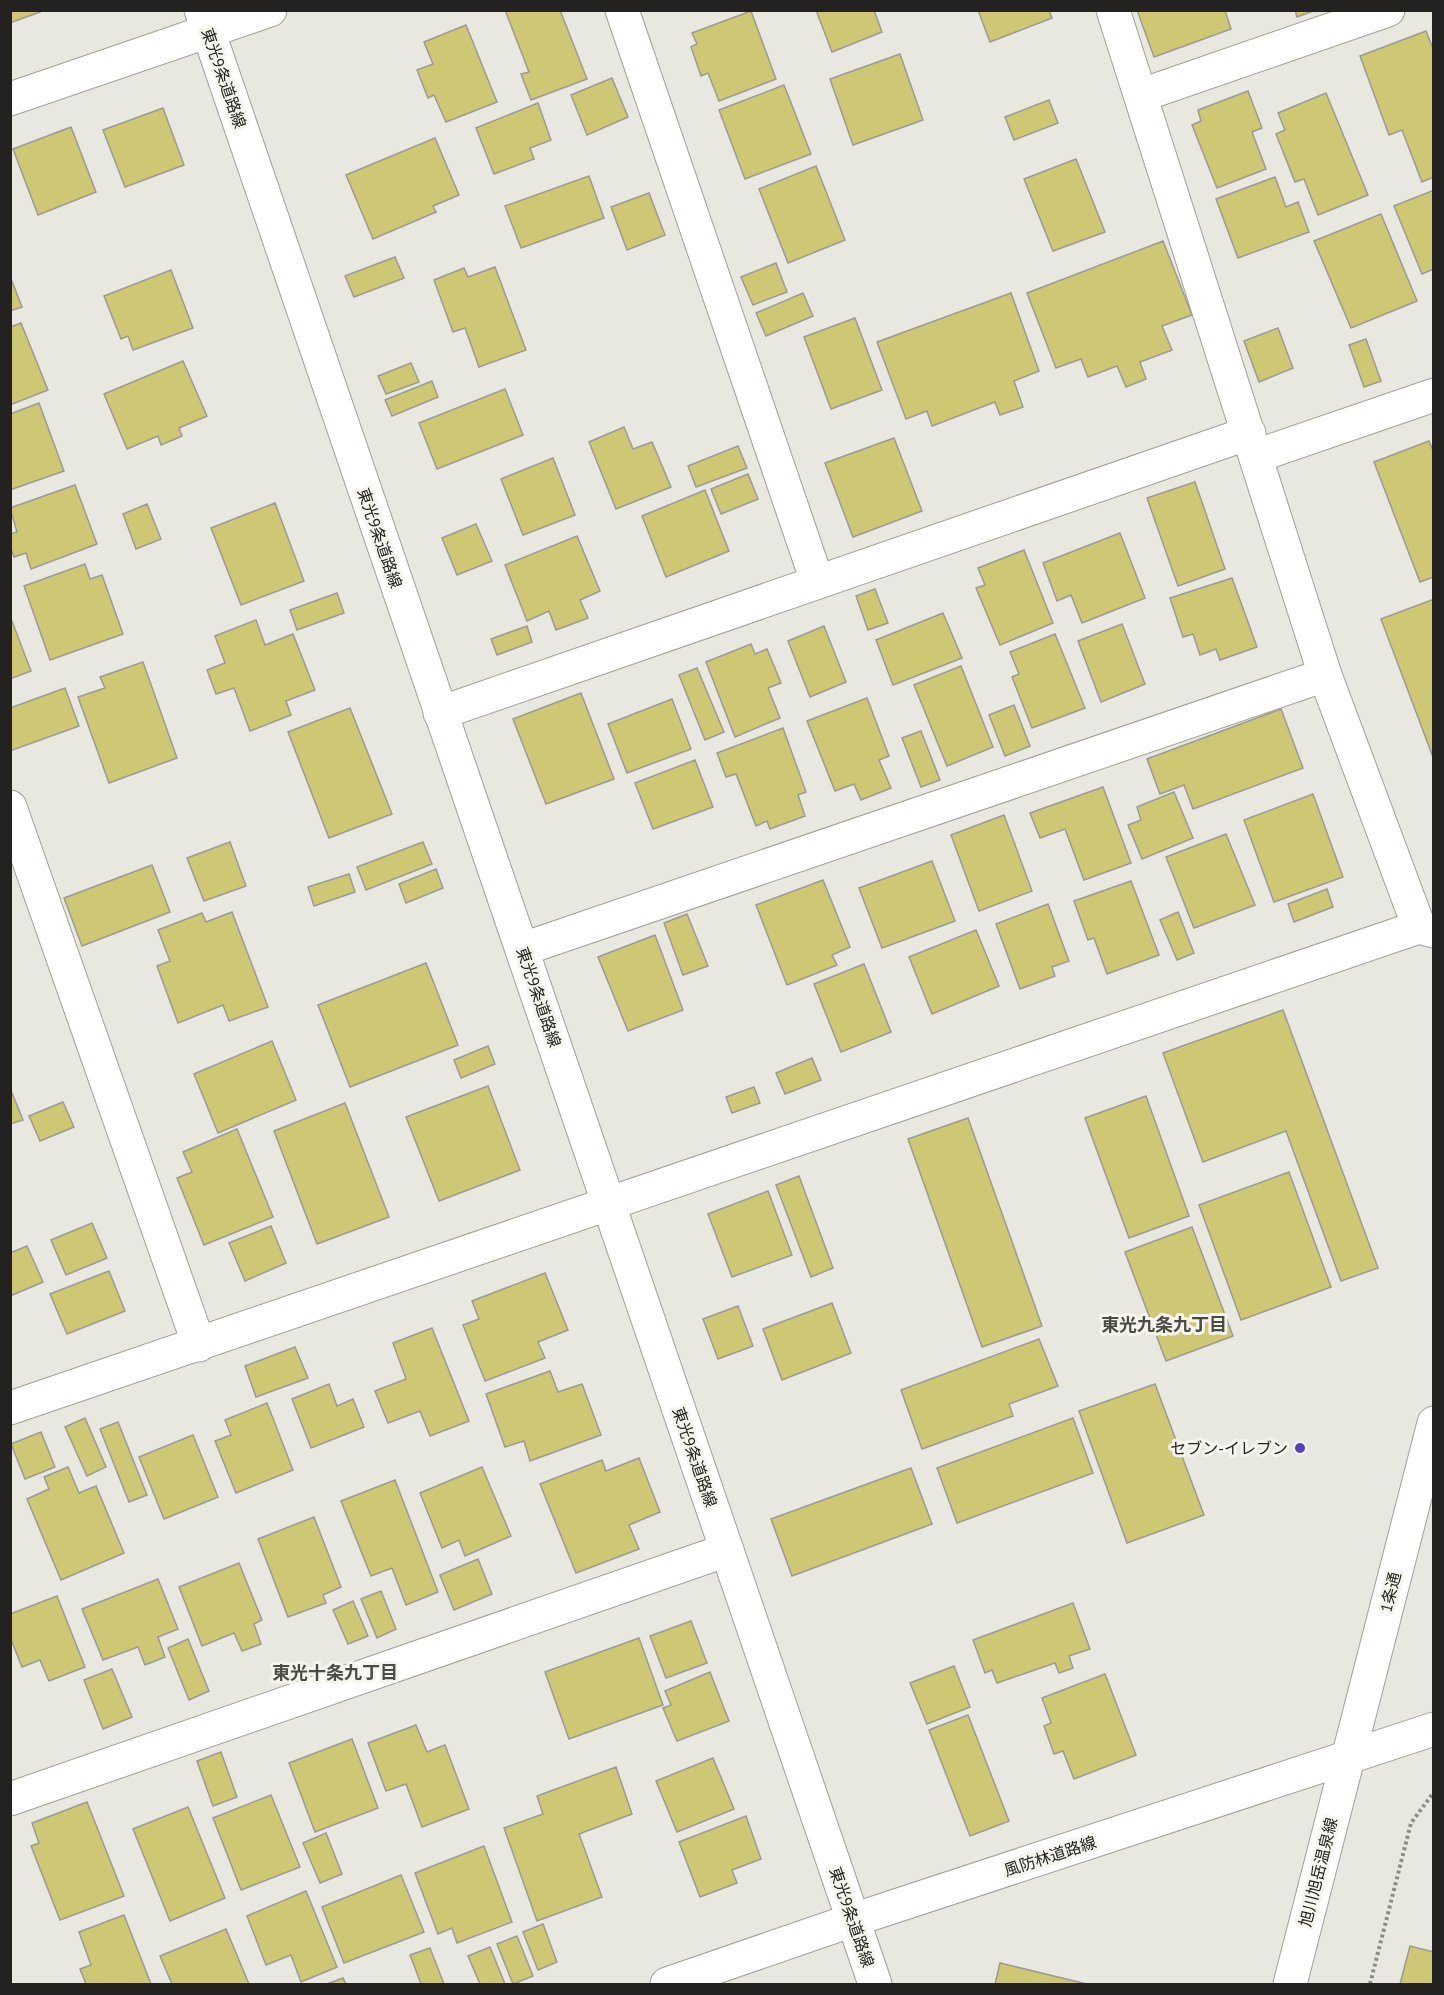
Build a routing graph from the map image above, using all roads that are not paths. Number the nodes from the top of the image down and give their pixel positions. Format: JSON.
{"nodes":[{"id":1,"x":270,"y":10,"type":"edge"},
{"id":2,"x":622,"y":10,"type":"edge"},
{"id":3,"x":1113,"y":10,"type":"edge"},
{"id":4,"x":1388,"y":10,"type":"edge"},
{"id":5,"x":204,"y":22,"type":"edge"},
{"id":6,"x":1142,"y":95,"type":"junction"},
{"id":7,"x":10,"y":99,"type":"edge"},
{"id":8,"x":1434,"y":395,"type":"edge"},
{"id":9,"x":1252,"y":445,"type":"junction"},
{"id":10,"x":817,"y":581,"type":"junction"},
{"id":11,"x":1325,"y":675,"type":"junction"},
{"id":12,"x":440,"y":713,"type":"junction"},
{"id":13,"x":10,"y":807,"type":"edge"},
{"id":14,"x":1426,"y":929,"type":"edge"},
{"id":15,"x":523,"y":949,"type":"junction"},
{"id":16,"x":609,"y":1201,"type":"junction"},
{"id":17,"x":199,"y":1345,"type":"junction"},
{"id":18,"x":10,"y":1408,"type":"edge"},
{"id":19,"x":1434,"y":1423,"type":"edge"},
{"id":20,"x":727,"y":1550,"type":"junction"},
{"id":21,"x":1434,"y":1729,"type":"edge"},
{"id":22,"x":1346,"y":1760,"type":"junction"},
{"id":23,"x":10,"y":1799,"type":"edge"},
{"id":24,"x":853,"y":1920,"type":"junction"},
{"id":25,"x":667,"y":1984,"type":"edge"},
{"id":26,"x":875,"y":1984,"type":"edge"},
{"id":27,"x":1290,"y":1984,"type":"edge"}],
"edges":[{"from":1,"to":5,"type":"street"},
{"from":2,"to":10,"type":"street"},
{"from":3,"to":6,"type":"street"},
{"from":4,"to":6,"type":"street"},
{"from":5,"to":7,"type":"street"},
{"from":5,"to":12,"type":"street","name":"東光9条道路線"},
{"from":6,"to":9,"type":"street"},
{"from":8,"to":9,"type":"street"},
{"from":9,"to":10,"type":"street"},
{"from":9,"to":11,"type":"street"},
{"from":10,"to":12,"type":"street"},
{"from":11,"to":14,"type":"street"},
{"from":11,"to":15,"type":"street"},
{"from":12,"to":15,"type":"street","name":"東光9条道路線"},
{"from":13,"to":17,"type":"street"},
{"from":14,"to":16,"type":"street"},
{"from":15,"to":16,"type":"street","name":"東光9条道路線"},
{"from":16,"to":17,"type":"street"},
{"from":16,"to":20,"type":"street","name":"東光9条道路線"},
{"from":17,"to":18,"type":"street"},
{"from":19,"to":22,"type":"street","name":"1条通"},
{"from":20,"to":23,"type":"street"},
{"from":20,"to":24,"type":"street","name":"東光9条道路線"},
{"from":21,"to":22,"type":"street","name":"風防林道路線"},
{"from":22,"to":24,"type":"street","name":"風防林道路線"},
{"from":22,"to":27,"type":"street","name":"旭川旭岳温泉線"},
{"from":24,"to":25,"type":"street","name":"風防林道路線"},
{"from":24,"to":26,"type":"street","name":"東光9条道路線"}]}
